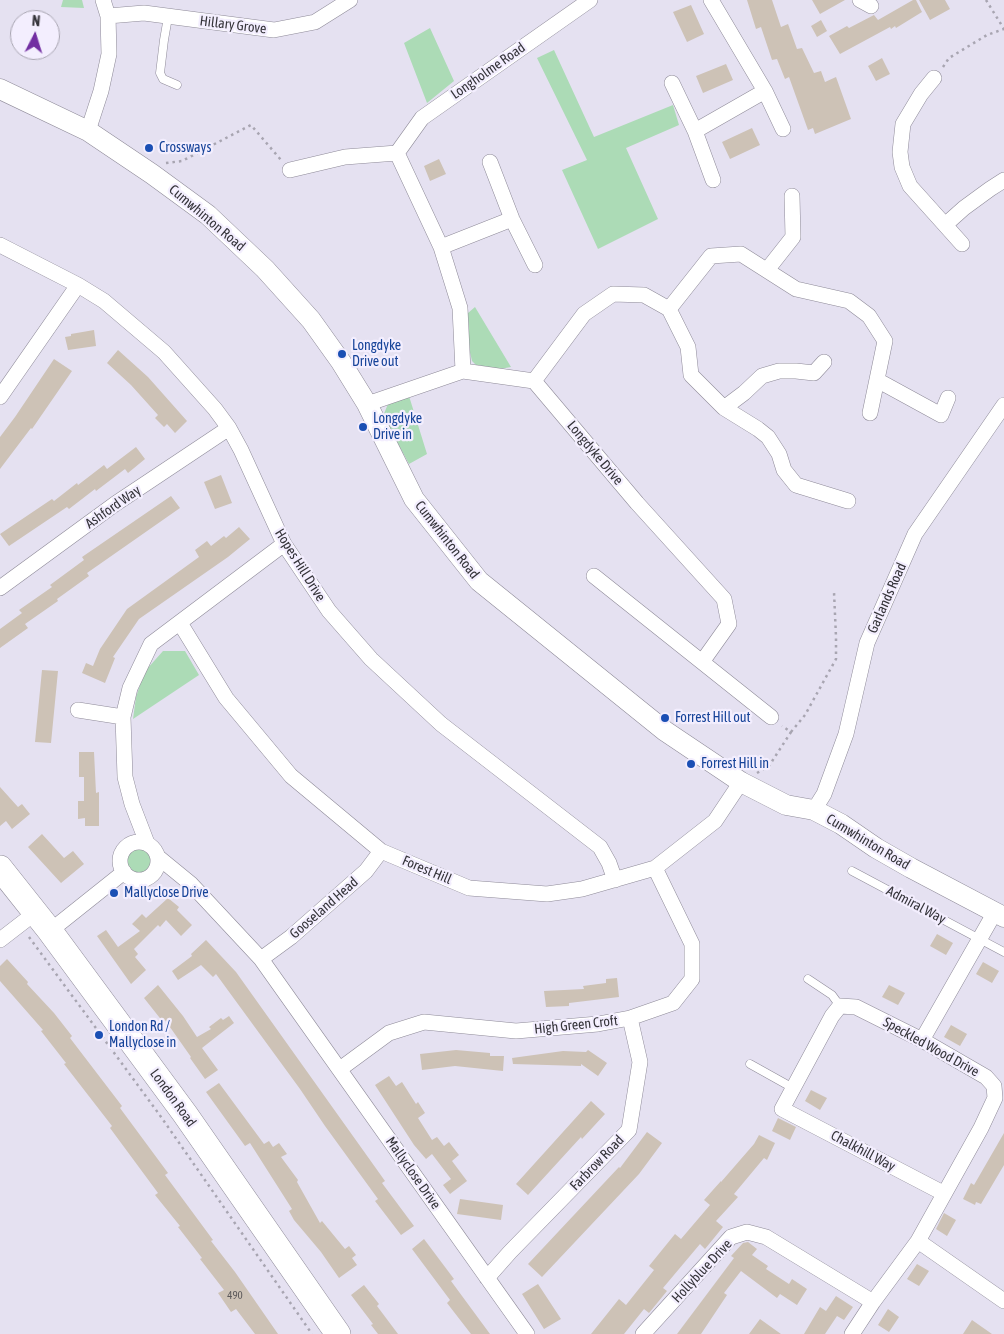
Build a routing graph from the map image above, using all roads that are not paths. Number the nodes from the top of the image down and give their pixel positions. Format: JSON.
{"nodes":[{"id":1,"x":103,"y":0,"type":"edge"},
{"id":2,"x":350,"y":0,"type":"edge"},
{"id":3,"x":590,"y":0,"type":"edge"},
{"id":4,"x":711,"y":0,"type":"edge"},
{"id":5,"x":108,"y":16,"type":"junction"},
{"id":6,"x":168,"y":17,"type":"junction"},
{"id":7,"x":934,"y":78,"type":"road end"},
{"id":8,"x":672,"y":84,"type":"dead end"},
{"id":9,"x":177,"y":85,"type":"dead end"},
{"id":10,"x":0,"y":89,"type":"edge"},
{"id":11,"x":766,"y":91,"type":"junction"},
{"id":12,"x":783,"y":129,"type":"dead end"},
{"id":13,"x":88,"y":131,"type":"junction"},
{"id":14,"x":695,"y":131,"type":"junction"},
{"id":15,"x":397,"y":153,"type":"junction"},
{"id":16,"x":490,"y":162,"type":"dead end"},
{"id":17,"x":290,"y":170,"type":"road end"},
{"id":18,"x":713,"y":180,"type":"dead end"},
{"id":19,"x":1004,"y":180,"type":"edge"},
{"id":20,"x":792,"y":196,"type":"dead end"},
{"id":21,"x":512,"y":219,"type":"junction"},
{"id":22,"x":945,"y":225,"type":"junction"},
{"id":23,"x":962,"y":244,"type":"dead end"},
{"id":24,"x":0,"y":245,"type":"edge"},
{"id":25,"x":441,"y":247,"type":"junction"},
{"id":26,"x":535,"y":265,"type":"dead end"},
{"id":27,"x":767,"y":270,"type":"junction"},
{"id":28,"x":78,"y":285,"type":"junction"},
{"id":29,"x":668,"y":309,"type":"junction"},
{"id":30,"x":824,"y":362,"type":"dead end"},
{"id":31,"x":463,"y":371,"type":"junction"},
{"id":32,"x":877,"y":380,"type":"junction"},
{"id":33,"x":534,"y":381,"type":"junction"},
{"id":34,"x":0,"y":397,"type":"edge"},
{"id":35,"x":948,"y":398,"type":"dead end"},
{"id":36,"x":366,"y":404,"type":"junction"},
{"id":37,"x":1004,"y":405,"type":"edge"},
{"id":38,"x":724,"y":408,"type":"junction"},
{"id":39,"x":870,"y":413,"type":"dead end"},
{"id":40,"x":229,"y":428,"type":"junction"},
{"id":41,"x":848,"y":501,"type":"dead end"},
{"id":42,"x":284,"y":544,"type":"junction"},
{"id":43,"x":594,"y":576,"type":"dead end"},
{"id":44,"x":0,"y":588,"type":"edge"},
{"id":45,"x":180,"y":622,"type":"junction"},
{"id":46,"x":702,"y":662,"type":"junction"},
{"id":47,"x":78,"y":710,"type":"dead end"},
{"id":48,"x":123,"y":716,"type":"junction"},
{"id":49,"x":771,"y":717,"type":"road end"},
{"id":50,"x":741,"y":782,"type":"junction"},
{"id":51,"x":814,"y":810,"type":"junction"},
{"id":52,"x":147,"y":844,"type":"junction"},
{"id":53,"x":381,"y":850,"type":"junction"},
{"id":54,"x":158,"y":857,"type":"junction"},
{"id":55,"x":0,"y":868,"type":"edge"},
{"id":56,"x":655,"y":868,"type":"junction"},
{"id":57,"x":852,"y":871,"type":"dead end"},
{"id":58,"x":124,"y":872,"type":"junction"},
{"id":59,"x":615,"y":880,"type":"junction"},
{"id":60,"x":999,"y":915,"type":"edge"},
{"id":61,"x":35,"y":923,"type":"junction"},
{"id":62,"x":980,"y":939,"type":"junction"},
{"id":63,"x":0,"y":940,"type":"edge"},
{"id":64,"x":1004,"y":952,"type":"edge"},
{"id":65,"x":261,"y":959,"type":"junction"},
{"id":66,"x":808,"y":979,"type":"dead end"},
{"id":67,"x":840,"y":1006,"type":"junction"},
{"id":68,"x":630,"y":1018,"type":"junction"},
{"id":69,"x":922,"y":1040,"type":"junction"},
{"id":70,"x":750,"y":1064,"type":"dead end"},
{"id":71,"x":340,"y":1068,"type":"junction"},
{"id":72,"x":794,"y":1088,"type":"junction"},
{"id":73,"x":999,"y":1091,"type":"edge"},
{"id":74,"x":943,"y":1193,"type":"junction"},
{"id":75,"x":918,"y":1242,"type":"junction"},
{"id":76,"x":487,"y":1278,"type":"junction"},
{"id":77,"x":1004,"y":1301,"type":"edge"},
{"id":78,"x":873,"y":1302,"type":"junction"},
{"id":79,"x":338,"y":1334,"type":"edge"},
{"id":80,"x":527,"y":1334,"type":"edge"},
{"id":81,"x":643,"y":1334,"type":"edge"},
{"id":82,"x":852,"y":1334,"type":"edge"}],
"edges":[{"from":1,"to":5,"type":"street"},
{"from":2,"to":6,"type":"street","name":"Hillary Grove"},
{"from":3,"to":15,"type":"street","name":"Longholme Road"},
{"from":4,"to":11,"type":"street"},
{"from":5,"to":6,"type":"street","name":"Hillary Grove"},
{"from":5,"to":13,"type":"street"},
{"from":6,"to":9,"type":"lane"},
{"from":7,"to":22,"type":"street"},
{"from":8,"to":14,"type":"street"},
{"from":10,"to":13,"type":"street","name":"Cumwhinton Road"},
{"from":11,"to":12,"type":"street"},
{"from":11,"to":14,"type":"street"},
{"from":13,"to":36,"type":"street","name":"Cumwhinton Road"},
{"from":14,"to":18,"type":"street"},
{"from":15,"to":17,"type":"street"},
{"from":15,"to":25,"type":"street"},
{"from":16,"to":21,"type":"street"},
{"from":19,"to":22,"type":"street"},
{"from":20,"to":27,"type":"street"},
{"from":21,"to":25,"type":"street"},
{"from":21,"to":26,"type":"street"},
{"from":22,"to":23,"type":"street"},
{"from":24,"to":28,"type":"street","name":"Hopes Hill Drive"},
{"from":25,"to":31,"type":"street"},
{"from":27,"to":29,"type":"street"},
{"from":27,"to":32,"type":"street"},
{"from":28,"to":34,"type":"street"},
{"from":28,"to":40,"type":"street","name":"Hopes Hill Drive"},
{"from":29,"to":33,"type":"street"},
{"from":29,"to":38,"type":"street"},
{"from":30,"to":38,"type":"street"},
{"from":31,"to":33,"type":"street"},
{"from":31,"to":36,"type":"street"},
{"from":32,"to":35,"type":"street"},
{"from":32,"to":39,"type":"street"},
{"from":33,"to":46,"type":"street","name":"Longdyke Drive"},
{"from":36,"to":50,"type":"street","name":"Cumwhinton Road"},
{"from":37,"to":51,"type":"street","name":"Garlands Road"},
{"from":38,"to":41,"type":"street"},
{"from":40,"to":42,"type":"street","name":"Hopes Hill Drive"},
{"from":40,"to":44,"type":"street","name":"Ashford Way"},
{"from":42,"to":45,"type":"street","name":"Mallyclose Drive"},
{"from":42,"to":59,"type":"street","name":"Hopes Hill Drive"},
{"from":43,"to":46,"type":"street"},
{"from":45,"to":48,"type":"street","name":"Mallyclose Drive"},
{"from":45,"to":53,"type":"street","name":"Forest Hill"},
{"from":46,"to":49,"type":"street"},
{"from":47,"to":48,"type":"street"},
{"from":48,"to":52,"type":"street","name":"Mallyclose Drive"},
{"from":50,"to":51,"type":"street","name":"Cumwhinton Road"},
{"from":50,"to":56,"type":"street","name":"Forest Hill"},
{"from":51,"to":60,"type":"street","name":"Cumwhinton Road"},
{"from":52,"to":54,"type":"street","name":"Mallyclose Drive"},
{"from":52,"to":58,"type":"street"},
{"from":53,"to":59,"type":"street","name":"Forest Hill"},
{"from":53,"to":65,"type":"street","name":"Gooseland Head"},
{"from":54,"to":58,"type":"street"},
{"from":54,"to":65,"type":"street","name":"Mallyclose Drive"},
{"from":55,"to":61,"type":"main road","name":"London Road"},
{"from":56,"to":59,"type":"street","name":"Forest Hill"},
{"from":56,"to":68,"type":"street","name":"High Green Croft"},
{"from":57,"to":62,"type":"lane","name":"Admiral Way"},
{"from":58,"to":61,"type":"street"},
{"from":60,"to":62,"type":"street"},
{"from":61,"to":63,"type":"street"},
{"from":61,"to":79,"type":"main road","name":"London Road"},
{"from":62,"to":64,"type":"lane","name":"Admiral Way"},
{"from":62,"to":69,"type":"street"},
{"from":65,"to":71,"type":"street","name":"Mallyclose Drive"},
{"from":66,"to":67,"type":"lane"},
{"from":67,"to":69,"type":"street","name":"Speckled Wood Drive"},
{"from":67,"to":72,"type":"street"},
{"from":68,"to":71,"type":"street","name":"High Green Croft"},
{"from":68,"to":76,"type":"street","name":"Farbrow Road"},
{"from":69,"to":73,"type":"street","name":"Speckled Wood Drive"},
{"from":70,"to":72,"type":"lane"},
{"from":71,"to":76,"type":"street","name":"Mallyclose Drive"},
{"from":72,"to":74,"type":"street","name":"Chalkhill Way"},
{"from":73,"to":74,"type":"street","name":"Speckled Wood Drive"},
{"from":74,"to":75,"type":"street","name":"Speckled Wood Drive"},
{"from":75,"to":77,"type":"street"},
{"from":75,"to":78,"type":"street"},
{"from":76,"to":80,"type":"street","name":"Mallyclose Drive"},
{"from":78,"to":81,"type":"street","name":"Hollyblue Drive"},
{"from":78,"to":82,"type":"street"}]}
